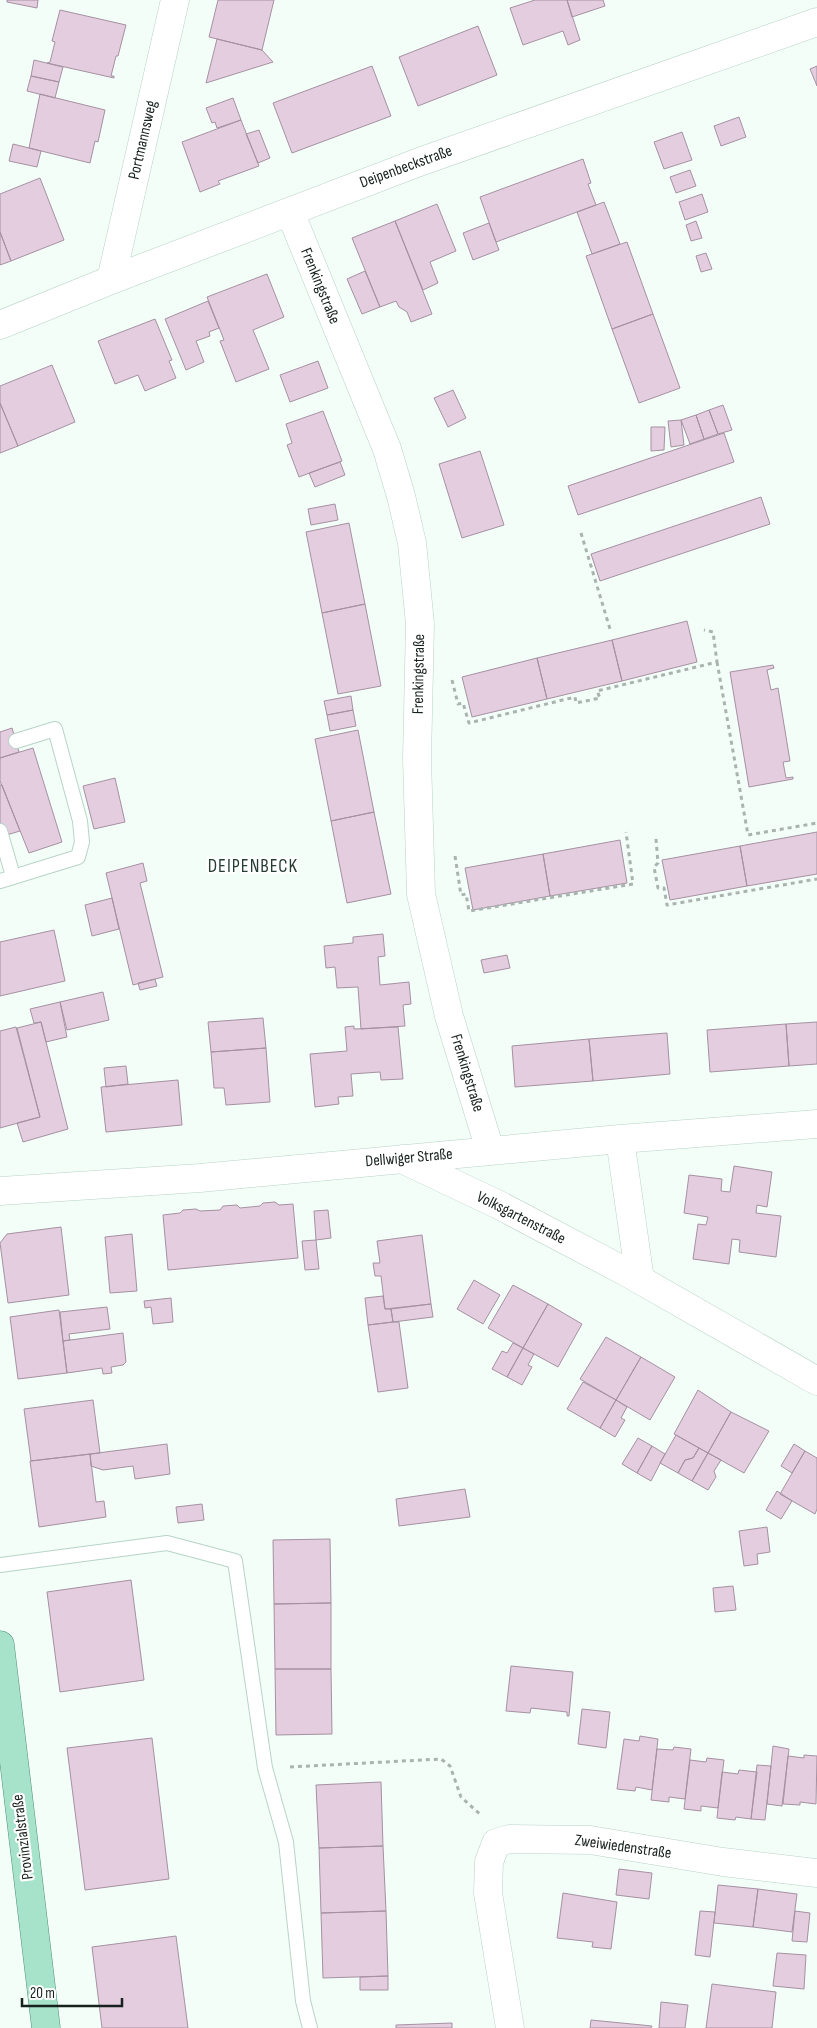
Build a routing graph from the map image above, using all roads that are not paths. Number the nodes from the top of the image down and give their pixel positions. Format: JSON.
{"nodes":[{"id":1,"x":175,"y":0,"type":"edge"},
{"id":2,"x":817,"y":22,"type":"edge"},
{"id":3,"x":290,"y":212,"type":"junction"},
{"id":4,"x":111,"y":280,"type":"junction"},
{"id":5,"x":0,"y":325,"type":"edge"},
{"id":6,"x":16,"y":741,"type":"dead end"},
{"id":7,"x":0,"y":831,"type":"edge"},
{"id":8,"x":13,"y":876,"type":"junction"},
{"id":9,"x":0,"y":881,"type":"edge"},
{"id":10,"x":817,"y":1124,"type":"edge"},
{"id":11,"x":620,"y":1139,"type":"junction"},
{"id":12,"x":490,"y":1150,"type":"junction"},
{"id":13,"x":400,"y":1159,"type":"junction"},
{"id":14,"x":0,"y":1191,"type":"edge"},
{"id":15,"x":640,"y":1280,"type":"junction"},
{"id":16,"x":817,"y":1381,"type":"edge"},
{"id":17,"x":0,"y":1564,"type":"edge"},
{"id":18,"x":0,"y":1645,"type":"edge"},
{"id":19,"x":817,"y":1873,"type":"edge"},
{"id":20,"x":46,"y":2028,"type":"edge"},
{"id":21,"x":310,"y":2028,"type":"edge"},
{"id":22,"x":510,"y":2028,"type":"edge"}],
"edges":[{"from":1,"to":4,"type":"street","name":"Portmannsweg"},
{"from":2,"to":3,"type":"street","name":"Deipenbeckstraße"},
{"from":3,"to":4,"type":"street","name":"Deipenbeckstraße"},
{"from":3,"to":12,"type":"street","name":"Frenkingstraße"},
{"from":4,"to":5,"type":"street","name":"Deipenbeckstraße"},
{"from":6,"to":8,"type":"lane"},
{"from":7,"to":8,"type":"lane"},
{"from":8,"to":9,"type":"lane"},
{"from":10,"to":11,"type":"street","name":"Dellwiger Straße"},
{"from":11,"to":12,"type":"street","name":"Dellwiger Straße"},
{"from":11,"to":15,"type":"street"},
{"from":12,"to":13,"type":"street","name":"Dellwiger Straße"},
{"from":13,"to":14,"type":"street","name":"Dellwiger Straße"},
{"from":13,"to":15,"type":"street","name":"Volksgartenstraße"},
{"from":15,"to":16,"type":"street","name":"Volksgartenstraße"},
{"from":17,"to":21,"type":"lane"},
{"from":18,"to":20,"type":"main road","name":"Provinzialstraße"},
{"from":19,"to":22,"type":"street","name":"Zweiwiedenstraße"}]}
